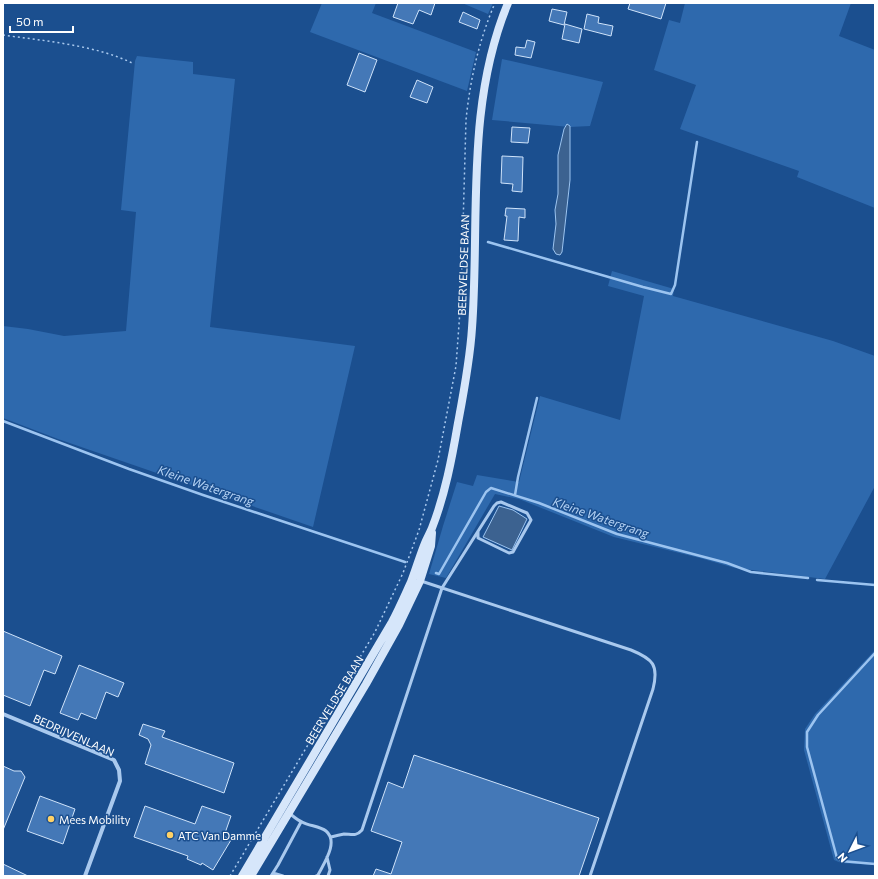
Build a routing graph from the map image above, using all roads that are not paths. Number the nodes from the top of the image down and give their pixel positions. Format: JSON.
{"nodes":[{"id":1,"x":508,"y":3,"type":"edge"},
{"id":2,"x":432,"y":528,"type":"junction"},
{"id":3,"x":478,"y":531,"type":"junction"},
{"id":4,"x":420,"y":581,"type":"junction"},
{"id":5,"x":411,"y":582,"type":"junction"},
{"id":6,"x":442,"y":588,"type":"junction"},
{"id":7,"x":3,"y":714,"type":"edge"},
{"id":8,"x":286,"y":810,"type":"junction"},
{"id":9,"x":301,"y":822,"type":"junction"},
{"id":10,"x":331,"y":837,"type":"junction"},
{"id":11,"x":327,"y":857,"type":"junction"},
{"id":12,"x":272,"y":874,"type":"edge"},
{"id":13,"x":85,"y":876,"type":"edge"},
{"id":14,"x":242,"y":876,"type":"edge"},
{"id":15,"x":251,"y":876,"type":"edge"},
{"id":16,"x":283,"y":876,"type":"edge"},
{"id":17,"x":316,"y":876,"type":"edge"},
{"id":18,"x":328,"y":876,"type":"edge"},
{"id":19,"x":590,"y":876,"type":"edge"}],
"edges":[{"from":1,"to":2,"type":"main road","name":"BEERVELDSE BAAN"},
{"from":2,"to":4,"type":"main road","name":"BEERVELDSE BAAN"},
{"from":2,"to":5,"type":"main road","name":"BEERVELDSE BAAN"},
{"from":3,"to":3,"type":"lane"},
{"from":3,"to":6,"type":"lane"},
{"from":4,"to":5,"type":"lane"},
{"from":4,"to":6,"type":"lane"},
{"from":4,"to":8,"type":"main road","name":"BEERVELDSE BAAN"},
{"from":5,"to":8,"type":"main road","name":"BEERVELDSE BAAN"},
{"from":6,"to":10,"type":"lane"},
{"from":6,"to":19,"type":"lane"},
{"from":7,"to":13,"type":"street","name":"BEDRIJVENLAAN"},
{"from":8,"to":9,"type":"lane"},
{"from":8,"to":14,"type":"main road","name":"BEERVELDSE BAAN"},
{"from":8,"to":15,"type":"main road","name":"BEERVELDSE BAAN"},
{"from":9,"to":10,"type":"lane"},
{"from":9,"to":12,"type":"lane"},
{"from":10,"to":11,"type":"lane"},
{"from":11,"to":17,"type":"lane"},
{"from":11,"to":18,"type":"lane"},
{"from":12,"to":16,"type":"lane"}]}
